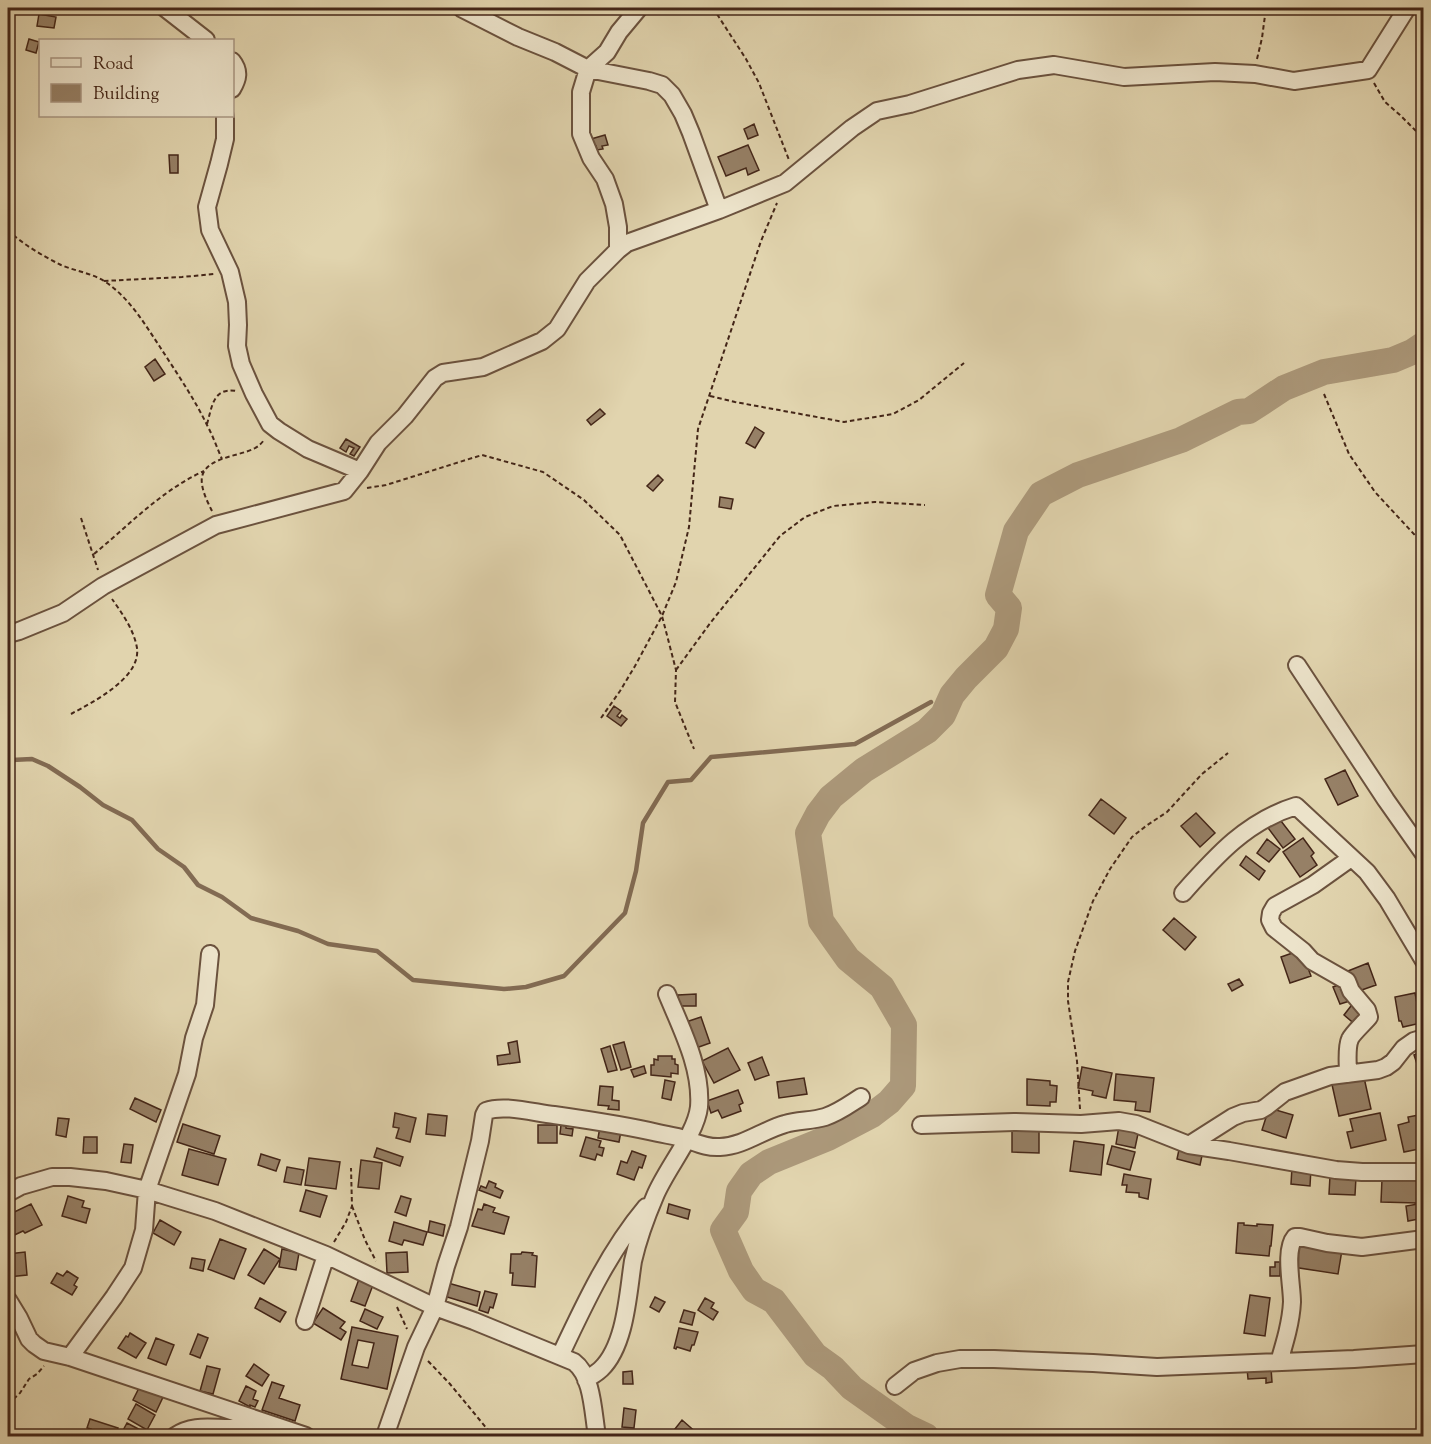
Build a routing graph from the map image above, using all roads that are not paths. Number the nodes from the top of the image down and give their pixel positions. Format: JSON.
{"nodes":[{"id":1,"x":165,"y":8,"type":"edge"},
{"id":2,"x":461,"y":8,"type":"edge"},
{"id":3,"x":639,"y":8,"type":"edge"},
{"id":4,"x":1407,"y":8,"type":"edge"},
{"id":5,"x":205,"y":39,"type":"edge"},
{"id":6,"x":234,"y":65,"type":"edge"},
{"id":7,"x":588,"y":69,"type":"junction"},
{"id":8,"x":234,"y":86,"type":"edge"},
{"id":9,"x":225,"y":117,"type":"edge"},
{"id":10,"x":719,"y":210,"type":"junction"},
{"id":11,"x":618,"y":250,"type":"junction"},
{"id":12,"x":360,"y":471,"type":"junction"},
{"id":13,"x":8,"y":634,"type":"edge"},
{"id":14,"x":1296,"y":665,"type":"dead end"},
{"id":15,"x":1424,"y":854,"type":"edge"},
{"id":16,"x":1351,"y":858,"type":"junction"},
{"id":17,"x":1183,"y":893,"type":"dead end"},
{"id":18,"x":210,"y":954,"type":"dead end"},
{"id":19,"x":1424,"y":961,"type":"edge"},
{"id":20,"x":667,"y":994,"type":"dead end"},
{"id":21,"x":1424,"y":1038,"type":"edge"},
{"id":22,"x":1348,"y":1074,"type":"junction"},
{"id":23,"x":861,"y":1097,"type":"dead end"},
{"id":24,"x":921,"y":1125,"type":"dead end"},
{"id":25,"x":686,"y":1139,"type":"junction"},
{"id":26,"x":1189,"y":1145,"type":"junction"},
{"id":27,"x":1424,"y":1172,"type":"edge"},
{"id":28,"x":147,"y":1190,"type":"junction"},
{"id":29,"x":8,"y":1193,"type":"edge"},
{"id":30,"x":656,"y":1195,"type":"junction"},
{"id":31,"x":1424,"y":1239,"type":"edge"},
{"id":32,"x":326,"y":1255,"type":"junction"},
{"id":33,"x":8,"y":1299,"type":"edge"},
{"id":34,"x":435,"y":1307,"type":"junction"},
{"id":35,"x":305,"y":1321,"type":"dead end"},
{"id":36,"x":1424,"y":1354,"type":"edge"},
{"id":37,"x":560,"y":1356,"type":"junction"},
{"id":38,"x":70,"y":1358,"type":"junction"},
{"id":39,"x":1279,"y":1362,"type":"junction"},
{"id":40,"x":586,"y":1380,"type":"junction"},
{"id":41,"x":895,"y":1386,"type":"dead end"},
{"id":42,"x":258,"y":1421,"type":"junction"},
{"id":43,"x":176,"y":1437,"type":"edge"},
{"id":44,"x":306,"y":1437,"type":"edge"},
{"id":45,"x":386,"y":1437,"type":"edge"},
{"id":46,"x":597,"y":1437,"type":"edge"}],
"edges":[{"from":1,"to":5,"type":"street"},
{"from":2,"to":7,"type":"street"},
{"from":3,"to":7,"type":"street"},
{"from":4,"to":10,"type":"street"},
{"from":6,"to":8,"type":"street"},
{"from":7,"to":10,"type":"street"},
{"from":7,"to":11,"type":"street"},
{"from":9,"to":12,"type":"street"},
{"from":10,"to":11,"type":"street"},
{"from":11,"to":12,"type":"street"},
{"from":12,"to":13,"type":"street"},
{"from":14,"to":15,"type":"street"},
{"from":16,"to":17,"type":"street"},
{"from":16,"to":19,"type":"street"},
{"from":16,"to":22,"type":"street"},
{"from":18,"to":28,"type":"street"},
{"from":20,"to":25,"type":"street"},
{"from":21,"to":22,"type":"street"},
{"from":22,"to":26,"type":"street"},
{"from":23,"to":25,"type":"street"},
{"from":24,"to":26,"type":"street"},
{"from":25,"to":30,"type":"street"},
{"from":25,"to":34,"type":"street"},
{"from":26,"to":27,"type":"street"},
{"from":28,"to":29,"type":"street"},
{"from":28,"to":32,"type":"street"},
{"from":28,"to":38,"type":"street"},
{"from":30,"to":37,"type":"street"},
{"from":30,"to":40,"type":"street"},
{"from":31,"to":39,"type":"street"},
{"from":32,"to":34,"type":"street"},
{"from":32,"to":35,"type":"street"},
{"from":33,"to":38,"type":"street"},
{"from":34,"to":37,"type":"street"},
{"from":34,"to":45,"type":"street"},
{"from":36,"to":39,"type":"street"},
{"from":37,"to":40,"type":"street"},
{"from":38,"to":42,"type":"street"},
{"from":39,"to":41,"type":"street"},
{"from":40,"to":46,"type":"street"},
{"from":42,"to":43,"type":"street"},
{"from":42,"to":44,"type":"street"}]}
